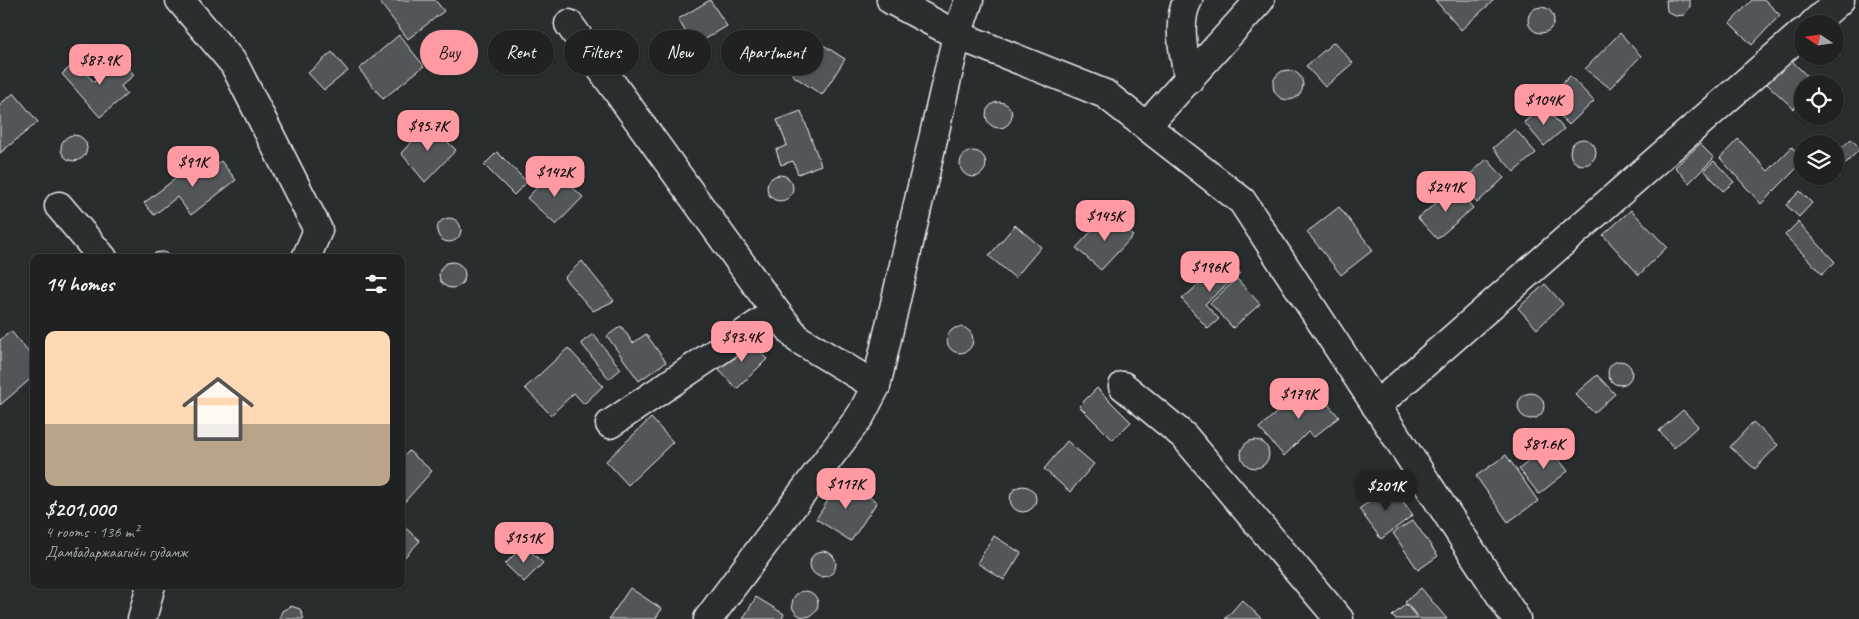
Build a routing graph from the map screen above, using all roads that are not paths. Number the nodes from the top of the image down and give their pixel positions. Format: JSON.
{"nodes":[{"id":1,"x":180,"y":0,"type":"edge"},
{"id":2,"x":890,"y":0,"type":"edge"},
{"id":3,"x":968,"y":0,"type":"edge"},
{"id":4,"x":1188,"y":0,"type":"edge"},
{"id":5,"x":1260,"y":0,"type":"edge"},
{"id":6,"x":1840,"y":0,"type":"edge"},
{"id":7,"x":1823,"y":15,"type":"edge"},
{"id":8,"x":569,"y":24,"type":"dead end"},
{"id":9,"x":957,"y":35,"type":"junction"},
{"id":10,"x":1794,"y":40,"type":"edge"},
{"id":11,"x":1189,"y":80,"type":"junction"},
{"id":12,"x":1146,"y":126,"type":"junction"},
{"id":13,"x":59,"y":206,"type":"dead end"},
{"id":14,"x":100,"y":254,"type":"edge"},
{"id":15,"x":308,"y":254,"type":"edge"},
{"id":16,"x":776,"y":312,"type":"junction"},
{"id":17,"x":876,"y":386,"type":"junction"},
{"id":18,"x":1123,"y":386,"type":"dead end"},
{"id":19,"x":1376,"y":406,"type":"junction"},
{"id":20,"x":610,"y":424,"type":"dead end"},
{"id":21,"x":150,"y":589,"type":"edge"},
{"id":22,"x":142,"y":619,"type":"edge"},
{"id":23,"x":708,"y":619,"type":"edge"},
{"id":24,"x":1340,"y":619,"type":"edge"},
{"id":25,"x":1516,"y":619,"type":"edge"}],
"edges":[{"from":1,"to":15,"type":"street"},
{"from":2,"to":9,"type":"street"},
{"from":3,"to":9,"type":"street"},
{"from":4,"to":11,"type":"street"},
{"from":5,"to":11,"type":"street"},
{"from":6,"to":7,"type":"street"},
{"from":8,"to":16,"type":"street"},
{"from":9,"to":12,"type":"street"},
{"from":9,"to":17,"type":"street"},
{"from":10,"to":19,"type":"street"},
{"from":11,"to":12,"type":"street"},
{"from":12,"to":19,"type":"street"},
{"from":13,"to":14,"type":"street"},
{"from":16,"to":17,"type":"street"},
{"from":16,"to":20,"type":"street"},
{"from":17,"to":23,"type":"street"},
{"from":18,"to":24,"type":"street"},
{"from":19,"to":25,"type":"street"},
{"from":21,"to":22,"type":"street"}]}
